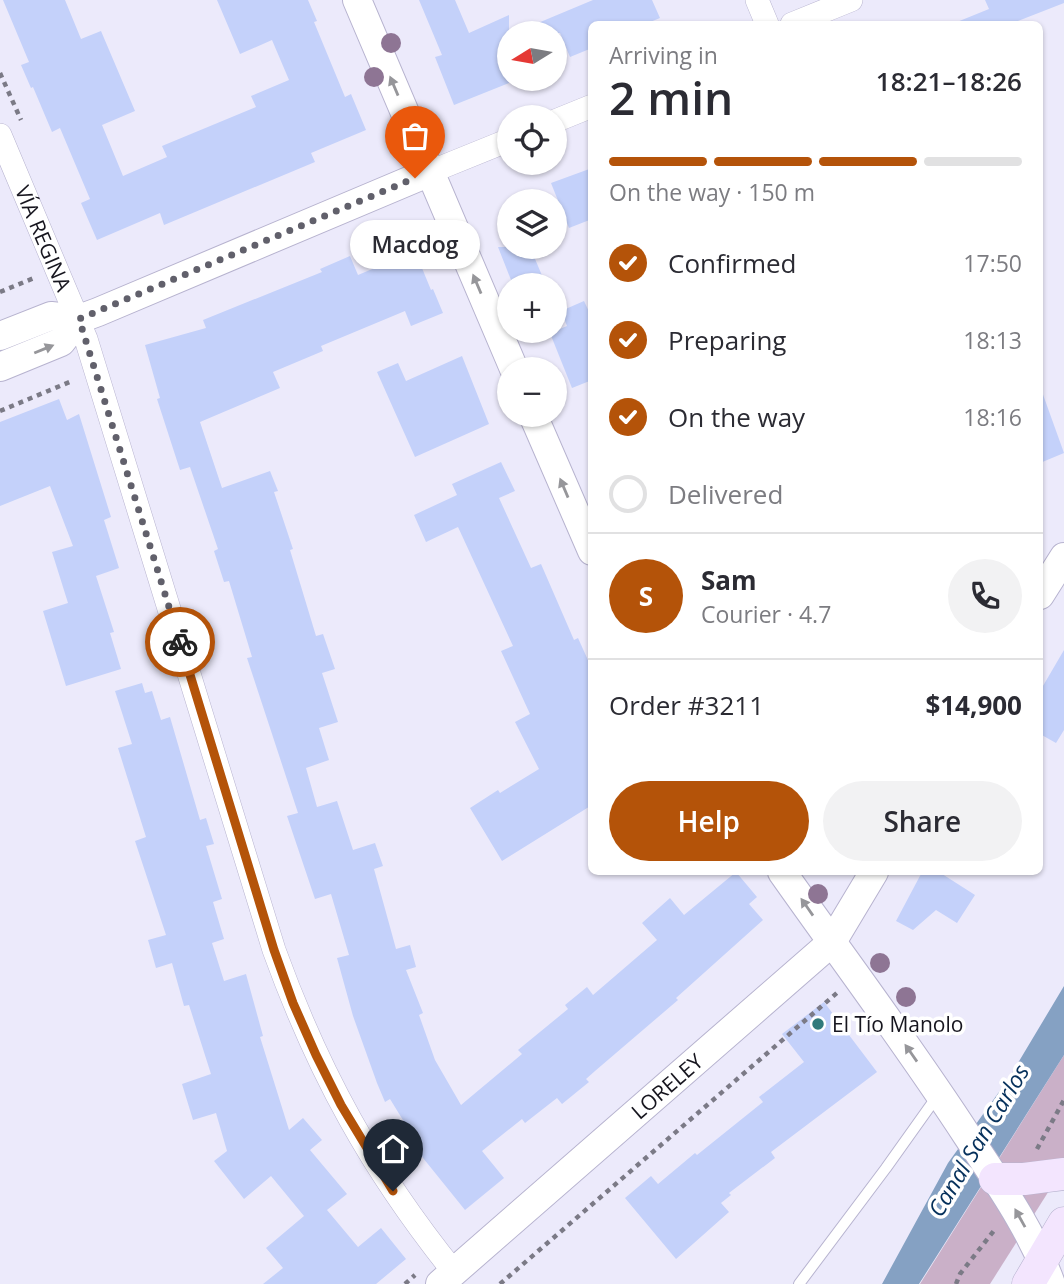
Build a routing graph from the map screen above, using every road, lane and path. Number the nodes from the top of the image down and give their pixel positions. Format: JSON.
{"nodes":[{"id":1,"x":357,"y":0,"type":"edge"},
{"id":2,"x":757,"y":0,"type":"edge"},
{"id":3,"x":851,"y":0,"type":"edge"},
{"id":4,"x":766,"y":21,"type":"edge"},
{"id":5,"x":799,"y":21,"type":"edge"},
{"id":6,"x":588,"y":108,"type":"edge"},
{"id":7,"x":567,"y":116,"type":"edge"},
{"id":8,"x":0,"y":135,"type":"edge"},
{"id":9,"x":497,"y":145,"type":"edge"},
{"id":10,"x":430,"y":172,"type":"junction"},
{"id":11,"x":34,"y":278,"type":"dead end"},
{"id":12,"x":0,"y":292,"type":"edge"},
{"id":13,"x":79,"y":319,"type":"junction"},
{"id":14,"x":0,"y":336,"type":"edge"},
{"id":15,"x":509,"y":357,"type":"edge"},
{"id":16,"x":0,"y":367,"type":"edge"},
{"id":17,"x":72,"y":381,"type":"dead end"},
{"id":18,"x":0,"y":411,"type":"edge"},
{"id":19,"x":538,"y":427,"type":"edge"},
{"id":20,"x":588,"y":542,"type":"edge"},
{"id":21,"x":1064,"y":557,"type":"edge"},
{"id":22,"x":1043,"y":590,"type":"edge"},
{"id":23,"x":784,"y":875,"type":"edge"},
{"id":24,"x":872,"y":875,"type":"edge"},
{"id":25,"x":832,"y":943,"type":"junction"},
{"id":26,"x":856,"y":976,"type":"junction"},
{"id":27,"x":1064,"y":1100,"type":"edge"},
{"id":28,"x":944,"y":1102,"type":"junction"},
{"id":29,"x":1064,"y":1174,"type":"edge"},
{"id":30,"x":1005,"y":1183,"type":"junction"},
{"id":31,"x":1064,"y":1223,"type":"edge"},
{"id":32,"x":1040,"y":1276,"type":"edge"},
{"id":33,"x":447,"y":1278,"type":"edge"},
{"id":34,"x":500,"y":1284,"type":"edge"},
{"id":35,"x":799,"y":1284,"type":"edge"},
{"id":36,"x":957,"y":1284,"type":"edge"}],
"edges":[{"from":10,"to":1,"type":"street","one_way":true},
{"from":2,"to":4,"type":"street"},
{"from":3,"to":5,"type":"street"},
{"from":6,"to":7,"type":"street"},
{"from":8,"to":13,"type":"street","name":"VÍA REGINA"},
{"from":9,"to":10,"type":"street"},
{"from":10,"to":13,"type":"street"},
{"from":15,"to":10,"type":"street","one_way":true},
{"from":11,"to":12,"type":"path"},
{"from":13,"to":14,"type":"street"},
{"from":16,"to":13,"type":"street","one_way":true},
{"from":13,"to":33,"type":"street","name":"VÍA REGINA"},
{"from":17,"to":18,"type":"path"},
{"from":20,"to":19,"type":"street","one_way":true},
{"from":21,"to":22,"type":"street"},
{"from":25,"to":23,"type":"street","one_way":true},
{"from":24,"to":25,"type":"street","name":"LORELEY"},
{"from":25,"to":26,"type":"street"},
{"from":25,"to":33,"type":"street","name":"LORELEY"},
{"from":28,"to":26,"type":"street","one_way":true},
{"from":26,"to":34,"type":"path"},
{"from":27,"to":30,"type":"path"},
{"from":28,"to":30,"type":"street"},
{"from":28,"to":35,"type":"lane"},
{"from":29,"to":30,"type":"main road"},
{"from":32,"to":30,"type":"street","one_way":true},
{"from":30,"to":36,"type":"path"},
{"from":31,"to":32,"type":"main road"}]}
